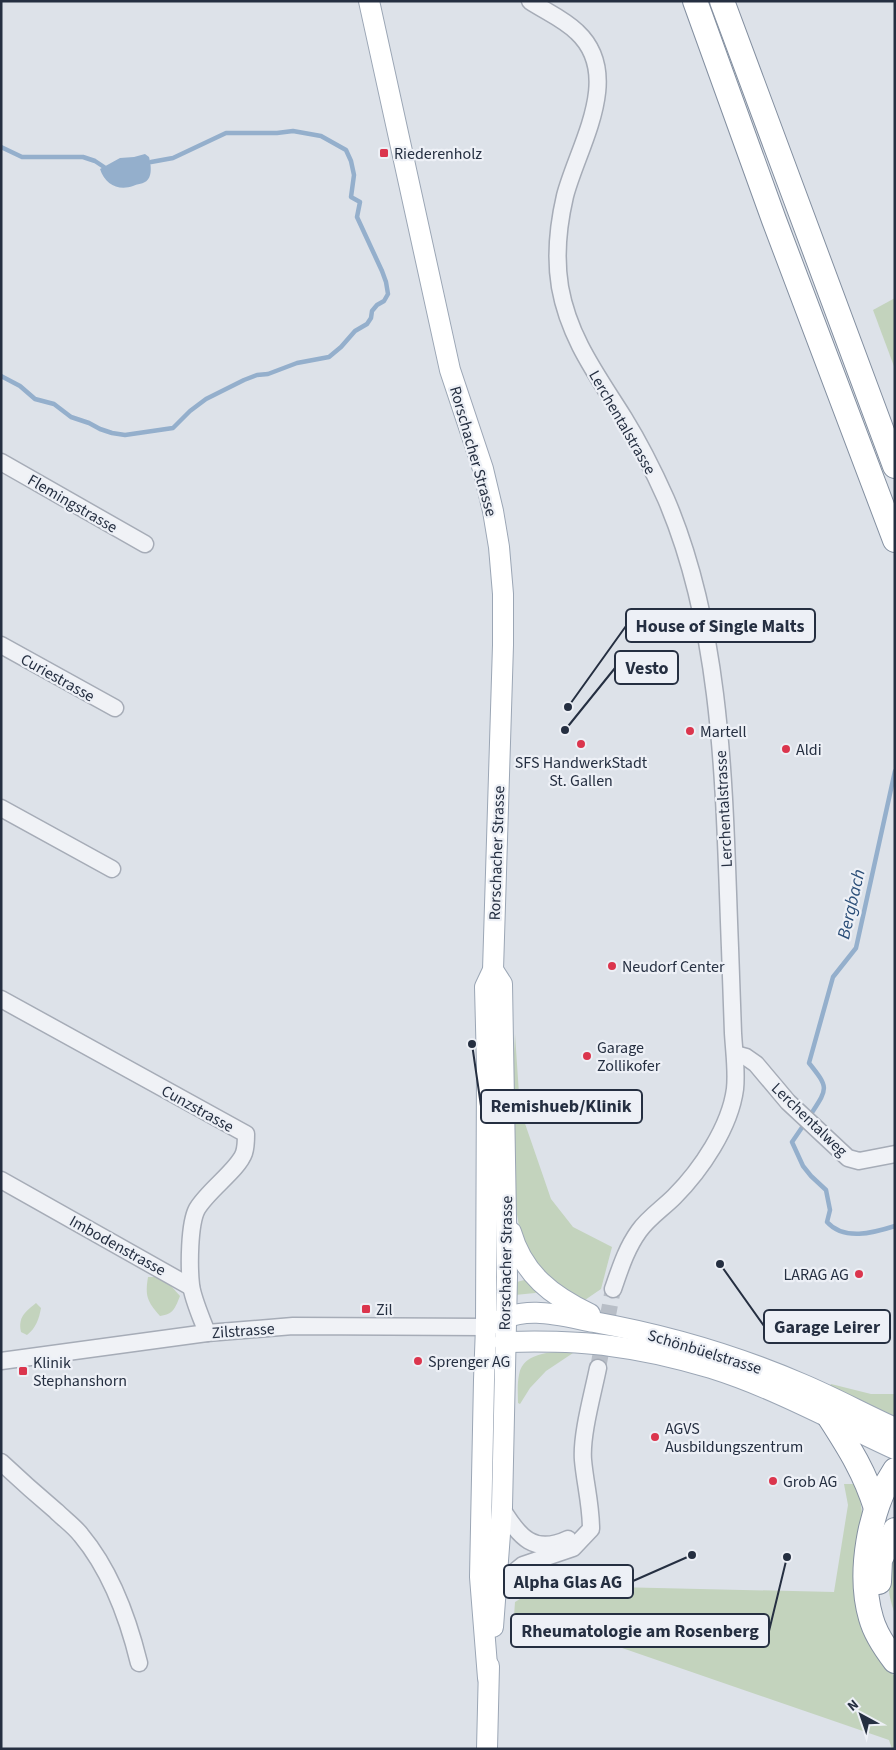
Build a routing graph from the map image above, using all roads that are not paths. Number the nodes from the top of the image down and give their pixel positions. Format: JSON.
{"nodes":[{"id":1,"x":369,"y":1,"type":"edge"},
{"id":2,"x":530,"y":1,"type":"edge"},
{"id":3,"x":695,"y":1,"type":"edge"},
{"id":4,"x":722,"y":1,"type":"edge"},
{"id":5,"x":1,"y":462,"type":"edge"},
{"id":6,"x":895,"y":466,"type":"edge"},
{"id":7,"x":895,"y":540,"type":"edge"},
{"id":8,"x":145,"y":544,"type":"dead end"},
{"id":9,"x":1,"y":645,"type":"edge"},
{"id":10,"x":115,"y":708,"type":"dead end"},
{"id":11,"x":1,"y":808,"type":"edge"},
{"id":12,"x":112,"y":869,"type":"dead end"},
{"id":13,"x":493,"y":970,"type":"junction"},
{"id":14,"x":1,"y":999,"type":"edge"},
{"id":15,"x":735,"y":1054,"type":"junction"},
{"id":16,"x":895,"y":1154,"type":"edge"},
{"id":17,"x":1,"y":1180,"type":"edge"},
{"id":18,"x":507,"y":1220,"type":"junction"},
{"id":19,"x":191,"y":1287,"type":"junction"},
{"id":20,"x":613,"y":1288,"type":"tunnel mouth"},
{"id":21,"x":505,"y":1316,"type":"junction"},
{"id":22,"x":612,"y":1325,"type":"junction"},
{"id":23,"x":486,"y":1327,"type":"junction"},
{"id":24,"x":207,"y":1333,"type":"junction"},
{"id":25,"x":504,"y":1342,"type":"junction"},
{"id":26,"x":1,"y":1361,"type":"edge"},
{"id":27,"x":598,"y":1368,"type":"tunnel mouth"},
{"id":28,"x":830,"y":1418,"type":"junction"},
{"id":29,"x":895,"y":1428,"type":"edge"},
{"id":30,"x":895,"y":1449,"type":"edge"},
{"id":31,"x":1,"y":1462,"type":"edge"},
{"id":32,"x":895,"y":1470,"type":"edge"},
{"id":33,"x":876,"y":1508,"type":"junction"},
{"id":34,"x":502,"y":1509,"type":"junction"},
{"id":35,"x":591,"y":1510,"type":"junction"},
{"id":36,"x":895,"y":1530,"type":"edge"},
{"id":37,"x":895,"y":1539,"type":"edge"},
{"id":38,"x":880,"y":1560,"type":"junction"},
{"id":39,"x":497,"y":1586,"type":"junction"},
{"id":40,"x":895,"y":1638,"type":"edge"},
{"id":41,"x":895,"y":1661,"type":"edge"},
{"id":42,"x":139,"y":1663,"type":"dead end"},
{"id":43,"x":488,"y":1678,"type":"junction"},
{"id":44,"x":487,"y":1749,"type":"edge"}],
"edges":[{"from":1,"to":13,"type":"main road","name":"Rorschacher Strasse"},
{"from":2,"to":15,"type":"street","name":"Lerchentalstrasse"},
{"from":3,"to":7,"type":"highway"},
{"from":4,"to":6,"type":"highway"},
{"from":5,"to":8,"type":"street","name":"Flemingstrasse"},
{"from":9,"to":10,"type":"street","name":"Curiestrasse"},
{"from":11,"to":12,"type":"street"},
{"from":13,"to":18,"type":"main road","name":"Rorschacher Strasse"},
{"from":13,"to":23,"type":"main road","name":"Rorschacher Strasse"},
{"from":14,"to":19,"type":"street","name":"Cunzstrasse"},
{"from":15,"to":16,"type":"street","name":"Lerchentalweg"},
{"from":15,"to":20,"type":"street","name":"Lerchentalstrasse"},
{"from":17,"to":19,"type":"street","name":"Imbodenstrasse"},
{"from":18,"to":21,"type":"main road","name":"Rorschacher Strasse"},
{"from":18,"to":22,"type":"main road"},
{"from":19,"to":24,"type":"street"},
{"from":21,"to":22,"type":"main road","name":"Schönbüelstrasse"},
{"from":21,"to":23,"type":"main road"},
{"from":21,"to":25,"type":"main road","name":"Rorschacher Strasse"},
{"from":22,"to":29,"type":"main road","name":"Schönbüelstrasse"},
{"from":23,"to":24,"type":"street","name":"Zilstrasse"},
{"from":23,"to":25,"type":"main road"},
{"from":23,"to":43,"type":"main road","name":"Rorschacher Strasse"},
{"from":24,"to":26,"type":"street","name":"Zilstrasse"},
{"from":25,"to":28,"type":"main road","name":"Schönbüelstrasse"},
{"from":25,"to":34,"type":"main road","name":"Rorschacher Strasse"},
{"from":27,"to":35,"type":"street"},
{"from":28,"to":30,"type":"main road","name":"Schönbüelstrasse"},
{"from":28,"to":33,"type":"highway"},
{"from":31,"to":42,"type":"street"},
{"from":32,"to":33,"type":"highway"},
{"from":33,"to":41,"type":"highway"},
{"from":34,"to":35,"type":"street"},
{"from":34,"to":39,"type":"main road","name":"Rorschacher Strasse"},
{"from":35,"to":39,"type":"street"},
{"from":36,"to":38,"type":"highway"},
{"from":37,"to":38,"type":"highway"},
{"from":38,"to":40,"type":"highway"},
{"from":39,"to":43,"type":"main road","name":"Rorschacher Strasse"},
{"from":43,"to":44,"type":"main road","name":"Rorschacher Strasse"}]}
